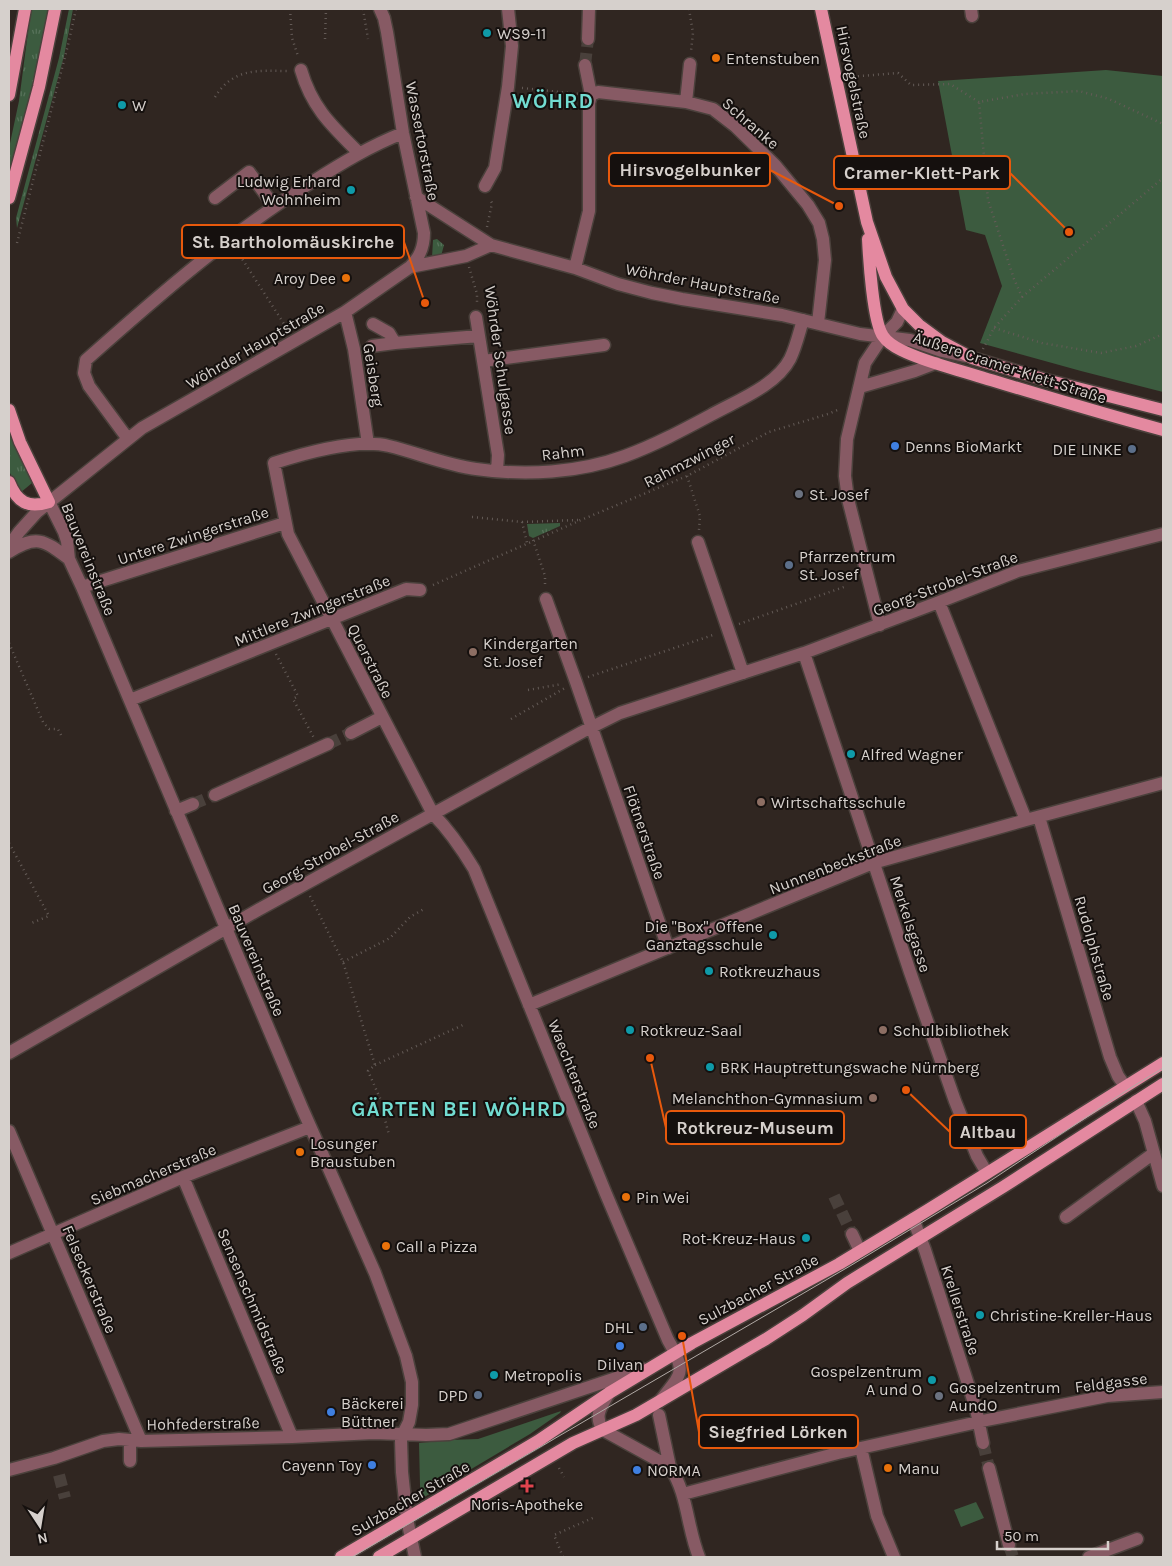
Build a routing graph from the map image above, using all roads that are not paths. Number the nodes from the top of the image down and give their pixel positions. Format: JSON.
{"nodes":[{"id":1,"x":25,"y":9,"type":"edge"},
{"id":2,"x":55,"y":9,"type":"edge"},
{"id":3,"x":508,"y":9,"type":"edge"},
{"id":4,"x":589,"y":9,"type":"edge"},
{"id":5,"x":821,"y":9,"type":"edge"},
{"id":6,"x":384,"y":12,"type":"edge"},
{"id":7,"x":588,"y":39,"type":"tunnel mouth"},
{"id":8,"x":690,"y":64,"type":"road end"},
{"id":9,"x":585,"y":65,"type":"tunnel mouth"},
{"id":10,"x":301,"y":70,"type":"road end"},
{"id":11,"x":9,"y":95,"type":"edge"},
{"id":12,"x":591,"y":95,"type":"junction"},
{"id":13,"x":686,"y":102,"type":"junction"},
{"id":14,"x":403,"y":133,"type":"junction"},
{"id":15,"x":359,"y":153,"type":"junction"},
{"id":16,"x":484,"y":186,"type":"road end"},
{"id":17,"x":416,"y":197,"type":"junction"},
{"id":18,"x":9,"y":198,"type":"edge"},
{"id":19,"x":215,"y":198,"type":"dead end"},
{"id":20,"x":274,"y":206,"type":"junction"},
{"id":21,"x":867,"y":222,"type":"junction"},
{"id":22,"x":487,"y":243,"type":"junction"},
{"id":23,"x":410,"y":267,"type":"junction"},
{"id":24,"x":575,"y":268,"type":"junction"},
{"id":25,"x":903,"y":309,"type":"junction"},
{"id":26,"x":345,"y":312,"type":"junction"},
{"id":27,"x":476,"y":317,"type":"road end"},
{"id":28,"x":803,"y":320,"type":"junction"},
{"id":29,"x":818,"y":323,"type":"junction"},
{"id":30,"x":373,"y":324,"type":"dead end"},
{"id":31,"x":479,"y":336,"type":"junction"},
{"id":32,"x":883,"y":336,"type":"junction"},
{"id":33,"x":395,"y":343,"type":"junction"},
{"id":34,"x":604,"y":345,"type":"dead end"},
{"id":35,"x":372,"y":346,"type":"dead end"},
{"id":36,"x":975,"y":359,"type":"junction"},
{"id":37,"x":483,"y":361,"type":"junction"},
{"id":38,"x":936,"y":362,"type":"junction"},
{"id":39,"x":860,"y":387,"type":"junction"},
{"id":40,"x":9,"y":410,"type":"edge"},
{"id":41,"x":1163,"y":410,"type":"edge"},
{"id":42,"x":1163,"y":430,"type":"edge"},
{"id":43,"x":128,"y":439,"type":"junction"},
{"id":44,"x":368,"y":444,"type":"junction"},
{"id":45,"x":274,"y":463,"type":"joint"},
{"id":46,"x":497,"y":471,"type":"junction"},
{"id":47,"x":9,"y":482,"type":"edge"},
{"id":48,"x":49,"y":502,"type":"junction"},
{"id":49,"x":285,"y":523,"type":"junction"},
{"id":50,"x":1163,"y":534,"type":"edge"},
{"id":51,"x":698,"y":542,"type":"road end"},
{"id":52,"x":9,"y":546,"type":"edge"},
{"id":53,"x":9,"y":552,"type":"edge"},
{"id":54,"x":69,"y":559,"type":"junction"},
{"id":55,"x":82,"y":587,"type":"junction"},
{"id":56,"x":420,"y":590,"type":"road end"},
{"id":57,"x":546,"y":600,"type":"road end"},
{"id":58,"x":939,"y":602,"type":"junction"},
{"id":59,"x":332,"y":619,"type":"junction"},
{"id":60,"x":880,"y":625,"type":"junction"},
{"id":61,"x":804,"y":653,"type":"junction"},
{"id":62,"x":743,"y":673,"type":"junction"},
{"id":63,"x":130,"y":700,"type":"junction"},
{"id":64,"x":382,"y":717,"type":"junction"},
{"id":65,"x":591,"y":727,"type":"junction"},
{"id":66,"x":351,"y":733,"type":"tunnel mouth"},
{"id":67,"x":323,"y":746,"type":"tunnel mouth"},
{"id":68,"x":1163,"y":783,"type":"edge"},
{"id":69,"x":215,"y":794,"type":"tunnel mouth"},
{"id":70,"x":193,"y":804,"type":"tunnel mouth"},
{"id":71,"x":176,"y":811,"type":"junction"},
{"id":72,"x":433,"y":814,"type":"junction"},
{"id":73,"x":1039,"y":817,"type":"junction"},
{"id":74,"x":1026,"y":820,"type":"junction"},
{"id":75,"x":874,"y":864,"type":"junction"},
{"id":76,"x":226,"y":929,"type":"junction"},
{"id":77,"x":668,"y":948,"type":"junction"},
{"id":78,"x":529,"y":1004,"type":"junction"},
{"id":79,"x":9,"y":1053,"type":"edge"},
{"id":80,"x":1163,"y":1063,"type":"edge"},
{"id":81,"x":1163,"y":1084,"type":"edge"},
{"id":82,"x":1125,"y":1086,"type":"junction"},
{"id":83,"x":1136,"y":1101,"type":"junction"},
{"id":84,"x":310,"y":1127,"type":"junction"},
{"id":85,"x":9,"y":1131,"type":"edge"},
{"id":86,"x":1154,"y":1153,"type":"junction"},
{"id":87,"x":987,"y":1173,"type":"junction"},
{"id":88,"x":183,"y":1177,"type":"junction"},
{"id":89,"x":1163,"y":1186,"type":"edge"},
{"id":90,"x":1066,"y":1217,"type":"dead end"},
{"id":91,"x":914,"y":1219,"type":"junction"},
{"id":92,"x":53,"y":1234,"type":"junction"},
{"id":93,"x":852,"y":1234,"type":"tunnel mouth"},
{"id":94,"x":921,"y":1238,"type":"junction"},
{"id":95,"x":860,"y":1251,"type":"junction"},
{"id":96,"x":9,"y":1254,"type":"edge"},
{"id":97,"x":676,"y":1353,"type":"junction"},
{"id":98,"x":655,"y":1366,"type":"junction"},
{"id":99,"x":1163,"y":1392,"type":"edge"},
{"id":100,"x":610,"y":1393,"type":"junction"},
{"id":101,"x":659,"y":1402,"type":"junction"},
{"id":102,"x":660,"y":1415,"type":"dead end"},
{"id":103,"x":980,"y":1421,"type":"junction"},
{"id":104,"x":603,"y":1430,"type":"junction"},
{"id":105,"x":403,"y":1434,"type":"junction"},
{"id":106,"x":292,"y":1437,"type":"junction"},
{"id":107,"x":135,"y":1440,"type":"junction"},
{"id":108,"x":983,"y":1443,"type":"tunnel mouth"},
{"id":109,"x":861,"y":1448,"type":"junction"},
{"id":110,"x":130,"y":1461,"type":"dead end"},
{"id":111,"x":670,"y":1467,"type":"junction"},
{"id":112,"x":989,"y":1468,"type":"tunnel mouth"},
{"id":113,"x":9,"y":1470,"type":"edge"},
{"id":114,"x":683,"y":1494,"type":"junction"},
{"id":115,"x":407,"y":1519,"type":"junction"},
{"id":116,"x":410,"y":1539,"type":"junction"},
{"id":117,"x":1137,"y":1539,"type":"dead end"},
{"id":118,"x":1009,"y":1545,"type":"tunnel mouth"},
{"id":119,"x":341,"y":1557,"type":"edge"},
{"id":120,"x":379,"y":1557,"type":"edge"},
{"id":121,"x":415,"y":1557,"type":"edge"},
{"id":122,"x":699,"y":1557,"type":"edge"},
{"id":123,"x":894,"y":1557,"type":"edge"},
{"id":124,"x":1089,"y":1557,"type":"edge"}],
"edges":[{"from":1,"to":11,"type":"main road"},
{"from":2,"to":18,"type":"main road"},
{"from":3,"to":16,"type":"street"},
{"from":4,"to":7,"type":"street"},
{"from":5,"to":21,"type":"main road","name":"Hirsvogelstraße"},
{"from":6,"to":14,"type":"street","name":"Wassertorstraße"},
{"from":8,"to":13,"type":"street"},
{"from":9,"to":12,"type":"street"},
{"from":10,"to":15,"type":"street"},
{"from":12,"to":13,"type":"street","name":"Schranke"},
{"from":12,"to":24,"type":"street"},
{"from":13,"to":29,"type":"street","name":"Schranke"},
{"from":14,"to":15,"type":"street"},
{"from":14,"to":17,"type":"street","name":"Wassertorstraße"},
{"from":15,"to":20,"type":"street"},
{"from":17,"to":22,"type":"street","name":"Wöhrder Hauptstraße"},
{"from":17,"to":23,"type":"street","name":"Wassertorstraße"},
{"from":19,"to":20,"type":"street"},
{"from":20,"to":43,"type":"street"},
{"from":21,"to":25,"type":"main road","name":"Hirsvogelstraße"},
{"from":21,"to":32,"type":"main road","name":"Hirsvogelstraße"},
{"from":22,"to":23,"type":"street","name":"Wöhrder Hauptstraße"},
{"from":22,"to":24,"type":"street","name":"Wöhrder Hauptstraße"},
{"from":23,"to":26,"type":"street","name":"Wöhrder Hauptstraße"},
{"from":24,"to":28,"type":"street","name":"Wöhrder Hauptstraße"},
{"from":25,"to":32,"type":"street"},
{"from":25,"to":36,"type":"main road","name":"Äußere Cramer-Klett-Straße"},
{"from":26,"to":43,"type":"street","name":"Wöhrder Hauptstraße"},
{"from":26,"to":44,"type":"street","name":"Geisberg"},
{"from":27,"to":31,"type":"street","name":"Wöhrder Schulgasse"},
{"from":28,"to":29,"type":"street","name":"Wöhrder Hauptstraße"},
{"from":28,"to":46,"type":"street","name":"Rahm"},
{"from":29,"to":32,"type":"street","name":"Wöhrder Hauptstraße"},
{"from":30,"to":33,"type":"street"},
{"from":31,"to":33,"type":"street"},
{"from":31,"to":37,"type":"street","name":"Wöhrder Schulgasse"},
{"from":32,"to":36,"type":"street","name":"Äußere Cramer-Klett-Straße"},
{"from":32,"to":38,"type":"main road","name":"Äußere Cramer-Klett-Straße"},
{"from":32,"to":39,"type":"street"},
{"from":33,"to":35,"type":"street"},
{"from":34,"to":37,"type":"street"},
{"from":36,"to":41,"type":"main road","name":"Äußere Cramer-Klett-Straße"},
{"from":37,"to":46,"type":"street","name":"Wöhrder Schulgasse"},
{"from":38,"to":39,"type":"street"},
{"from":38,"to":42,"type":"main road","name":"Äußere Cramer-Klett-Straße"},
{"from":39,"to":60,"type":"street"},
{"from":40,"to":48,"type":"main road"},
{"from":43,"to":48,"type":"street","name":"Wöhrder Hauptstraße"},
{"from":44,"to":45,"type":"street","name":"Rahm"},
{"from":44,"to":46,"type":"street","name":"Rahm"},
{"from":45,"to":49,"type":"street","name":"Querstraße"},
{"from":47,"to":48,"type":"main road"},
{"from":48,"to":52,"type":"street","name":"Wöhrder Hauptstraße"},
{"from":48,"to":54,"type":"street","name":"Bauvereinstraße"},
{"from":49,"to":55,"type":"street","name":"Untere Zwingerstraße"},
{"from":49,"to":59,"type":"street","name":"Querstraße"},
{"from":50,"to":58,"type":"street","name":"Georg-Strobel-Straße"},
{"from":51,"to":62,"type":"street"},
{"from":53,"to":54,"type":"street"},
{"from":54,"to":55,"type":"street","name":"Bauvereinstraße"},
{"from":55,"to":63,"type":"street","name":"Bauvereinstraße"},
{"from":56,"to":59,"type":"street","name":"Mittlere Zwingerstraße"},
{"from":57,"to":65,"type":"street"},
{"from":58,"to":60,"type":"street","name":"Georg-Strobel-Straße"},
{"from":58,"to":74,"type":"street"},
{"from":59,"to":63,"type":"street","name":"Mittlere Zwingerstraße"},
{"from":59,"to":64,"type":"street","name":"Querstraße"},
{"from":60,"to":61,"type":"street","name":"Georg-Strobel-Straße"},
{"from":61,"to":62,"type":"street","name":"Georg-Strobel-Straße"},
{"from":61,"to":75,"type":"street","name":"Merkelsgasse"},
{"from":62,"to":65,"type":"street","name":"Georg-Strobel-Straße"},
{"from":63,"to":71,"type":"street","name":"Bauvereinstraße"},
{"from":64,"to":66,"type":"street"},
{"from":64,"to":72,"type":"street","name":"Querstraße"},
{"from":65,"to":72,"type":"street","name":"Georg-Strobel-Straße"},
{"from":65,"to":77,"type":"street","name":"Flötnerstraße"},
{"from":67,"to":69,"type":"street"},
{"from":68,"to":73,"type":"street","name":"Nunnenbeckstraße"},
{"from":70,"to":71,"type":"street"},
{"from":71,"to":76,"type":"street","name":"Bauvereinstraße"},
{"from":72,"to":76,"type":"street","name":"Georg-Strobel-Straße"},
{"from":72,"to":78,"type":"street","name":"Waechterstraße"},
{"from":73,"to":74,"type":"street","name":"Nunnenbeckstraße"},
{"from":73,"to":82,"type":"street","name":"Rudolphstraße"},
{"from":74,"to":75,"type":"street","name":"Nunnenbeckstraße"},
{"from":75,"to":77,"type":"street","name":"Nunnenbeckstraße"},
{"from":75,"to":87,"type":"street","name":"Merkelsgasse"},
{"from":76,"to":79,"type":"street","name":"Georg-Strobel-Straße"},
{"from":76,"to":84,"type":"street","name":"Bauvereinstraße"},
{"from":77,"to":78,"type":"street","name":"Nunnenbeckstraße"},
{"from":78,"to":97,"type":"street","name":"Waechterstraße"},
{"from":80,"to":82,"type":"main road","name":"Sulzbacher Straße"},
{"from":81,"to":83,"type":"main road"},
{"from":82,"to":87,"type":"main road","name":"Sulzbacher Straße"},
{"from":83,"to":86,"type":"street"},
{"from":83,"to":94,"type":"main road"},
{"from":84,"to":88,"type":"street","name":"Siebmacherstraße"},
{"from":84,"to":105,"type":"street","name":"Bauvereinstraße"},
{"from":85,"to":92,"type":"street","name":"Felseckerstraße"},
{"from":86,"to":89,"type":"street"},
{"from":86,"to":90,"type":"street"},
{"from":87,"to":91,"type":"main road","name":"Sulzbacher Straße"},
{"from":88,"to":92,"type":"street","name":"Siebmacherstraße"},
{"from":88,"to":106,"type":"street","name":"Sensenschmidstraße"},
{"from":91,"to":94,"type":"street","name":"Krellerstraße"},
{"from":91,"to":95,"type":"main road","name":"Sulzbacher Straße"},
{"from":92,"to":96,"type":"street","name":"Siebmacherstraße"},
{"from":92,"to":107,"type":"street","name":"Felseckerstraße"},
{"from":93,"to":95,"type":"street"},
{"from":94,"to":101,"type":"main road"},
{"from":94,"to":103,"type":"street","name":"Krellerstraße"},
{"from":95,"to":97,"type":"main road","name":"Sulzbacher Straße"},
{"from":97,"to":98,"type":"main road","name":"Sulzbacher Straße"},
{"from":97,"to":101,"type":"street"},
{"from":98,"to":100,"type":"main road","name":"Sulzbacher Straße"},
{"from":98,"to":105,"type":"street","name":"Hohfederstraße"},
{"from":99,"to":103,"type":"street","name":"Feldgasse"},
{"from":100,"to":104,"type":"street"},
{"from":100,"to":115,"type":"main road","name":"Sulzbacher Straße"},
{"from":101,"to":104,"type":"main road"},
{"from":102,"to":111,"type":"street"},
{"from":103,"to":108,"type":"street","name":"Krellerstraße"},
{"from":103,"to":109,"type":"street","name":"Feldgasse"},
{"from":104,"to":111,"type":"street"},
{"from":104,"to":116,"type":"main road"},
{"from":105,"to":106,"type":"street","name":"Hohfederstraße"},
{"from":105,"to":115,"type":"street","name":"Bauvereinstraße"},
{"from":106,"to":107,"type":"street","name":"Hohfederstraße"},
{"from":107,"to":110,"type":"street"},
{"from":107,"to":113,"type":"street","name":"Hohfederstraße"},
{"from":109,"to":114,"type":"street","name":"Feldgasse"},
{"from":109,"to":123,"type":"street"},
{"from":111,"to":114,"type":"street"},
{"from":112,"to":118,"type":"street"},
{"from":114,"to":122,"type":"street"},
{"from":115,"to":116,"type":"street","name":"Bauvereinstraße"},
{"from":115,"to":119,"type":"main road","name":"Sulzbacher Straße"},
{"from":116,"to":120,"type":"main road"},
{"from":116,"to":121,"type":"street","name":"Bauvereinstraße"},
{"from":117,"to":124,"type":"street"}]}
